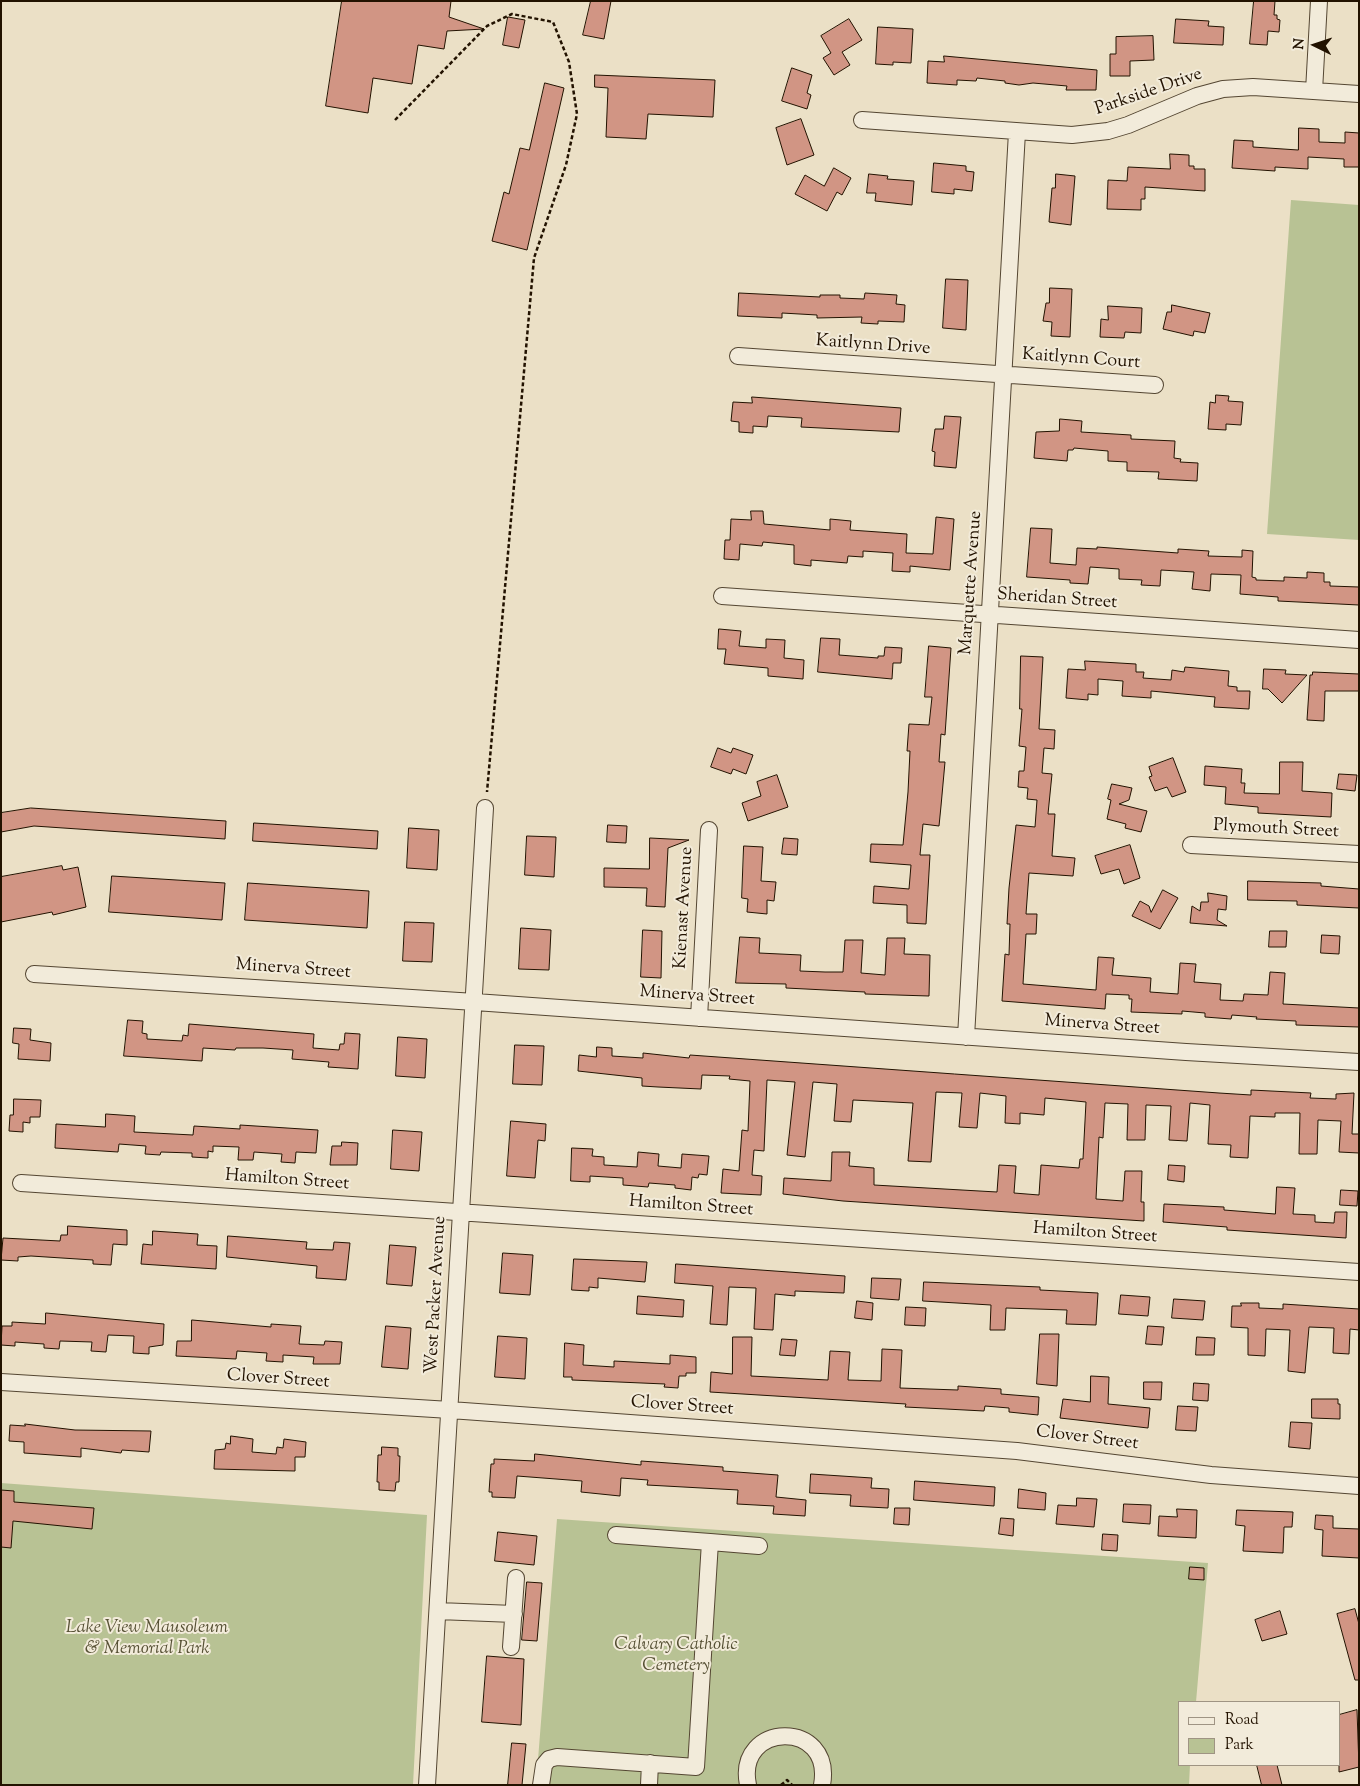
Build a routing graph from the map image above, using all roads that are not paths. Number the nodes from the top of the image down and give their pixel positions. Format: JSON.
{"nodes":[{"id":1,"x":1319,"y":1,"type":"edge"},
{"id":2,"x":1314,"y":91,"type":"junction"},
{"id":3,"x":1359,"y":94,"type":"edge"},
{"id":4,"x":862,"y":120,"type":"dead end"},
{"id":5,"x":1017,"y":132,"type":"junction"},
{"id":6,"x":738,"y":356,"type":"dead end"},
{"id":7,"x":1005,"y":376,"type":"junction"},
{"id":8,"x":1155,"y":385,"type":"dead end"},
{"id":9,"x":722,"y":596,"type":"dead end"},
{"id":10,"x":990,"y":616,"type":"junction"},
{"id":11,"x":1359,"y":640,"type":"edge"},
{"id":12,"x":485,"y":808,"type":"road end"},
{"id":13,"x":710,"y":830,"type":"dead end"},
{"id":14,"x":1192,"y":845,"type":"dead end"},
{"id":15,"x":1359,"y":854,"type":"edge"},
{"id":16,"x":34,"y":974,"type":"dead end"},
{"id":17,"x":474,"y":1002,"type":"junction"},
{"id":18,"x":699,"y":1018,"type":"junction"},
{"id":19,"x":966,"y":1036,"type":"junction"},
{"id":20,"x":1359,"y":1062,"type":"edge"},
{"id":21,"x":21,"y":1183,"type":"dead end"},
{"id":22,"x":462,"y":1212,"type":"junction"},
{"id":23,"x":1359,"y":1272,"type":"edge"},
{"id":24,"x":1,"y":1382,"type":"edge"},
{"id":25,"x":450,"y":1410,"type":"junction"},
{"id":26,"x":1359,"y":1486,"type":"edge"},
{"id":27,"x":616,"y":1535,"type":"dead end"},
{"id":28,"x":710,"y":1542,"type":"junction"},
{"id":29,"x":759,"y":1546,"type":"dead end"},
{"id":30,"x":516,"y":1578,"type":"dead end"},
{"id":31,"x":438,"y":1610,"type":"junction"},
{"id":32,"x":514,"y":1614,"type":"junction"},
{"id":33,"x":511,"y":1648,"type":"dead end"},
{"id":34,"x":650,"y":1763,"type":"junction"},
{"id":35,"x":747,"y":1782,"type":"edge"},
{"id":36,"x":427,"y":1785,"type":"edge"},
{"id":37,"x":541,"y":1785,"type":"edge"},
{"id":38,"x":649,"y":1785,"type":"edge"},
{"id":39,"x":822,"y":1785,"type":"edge"}],
"edges":[{"from":1,"to":2,"type":"street"},
{"from":2,"to":3,"type":"street","name":"Parkside Drive"},
{"from":2,"to":5,"type":"street","name":"Parkside Drive"},
{"from":4,"to":5,"type":"street","name":"Parkside Drive"},
{"from":5,"to":7,"type":"street","name":"Marquette Avenue"},
{"from":6,"to":7,"type":"street","name":"Kaitlynn Drive"},
{"from":7,"to":8,"type":"street","name":"Kaitlynn Court"},
{"from":7,"to":10,"type":"street","name":"Marquette Avenue"},
{"from":9,"to":10,"type":"street","name":"Sheridan Street"},
{"from":10,"to":11,"type":"street","name":"Sheridan Street"},
{"from":10,"to":19,"type":"street","name":"Marquette Avenue"},
{"from":12,"to":17,"type":"street","name":"West Packer Avenue"},
{"from":13,"to":18,"type":"street","name":"Kienast Avenue"},
{"from":14,"to":15,"type":"street","name":"Plymouth Street"},
{"from":16,"to":17,"type":"street","name":"Minerva Street"},
{"from":17,"to":18,"type":"street","name":"Minerva Street"},
{"from":17,"to":22,"type":"street","name":"West Packer Avenue"},
{"from":18,"to":19,"type":"street","name":"Minerva Street"},
{"from":19,"to":20,"type":"street","name":"Minerva Street"},
{"from":21,"to":22,"type":"street","name":"Hamilton Street"},
{"from":22,"to":23,"type":"street","name":"Hamilton Street"},
{"from":22,"to":25,"type":"street","name":"West Packer Avenue"},
{"from":24,"to":25,"type":"street","name":"Clover Street"},
{"from":25,"to":26,"type":"street","name":"Clover Street"},
{"from":25,"to":31,"type":"street","name":"West Packer Avenue"},
{"from":27,"to":28,"type":"street"},
{"from":28,"to":29,"type":"street"},
{"from":28,"to":34,"type":"street"},
{"from":30,"to":32,"type":"street"},
{"from":31,"to":32,"type":"street"},
{"from":31,"to":36,"type":"street","name":"West Packer Avenue"},
{"from":32,"to":33,"type":"street"},
{"from":34,"to":37,"type":"street"},
{"from":34,"to":38,"type":"street"},
{"from":35,"to":39,"type":"street"}]}
